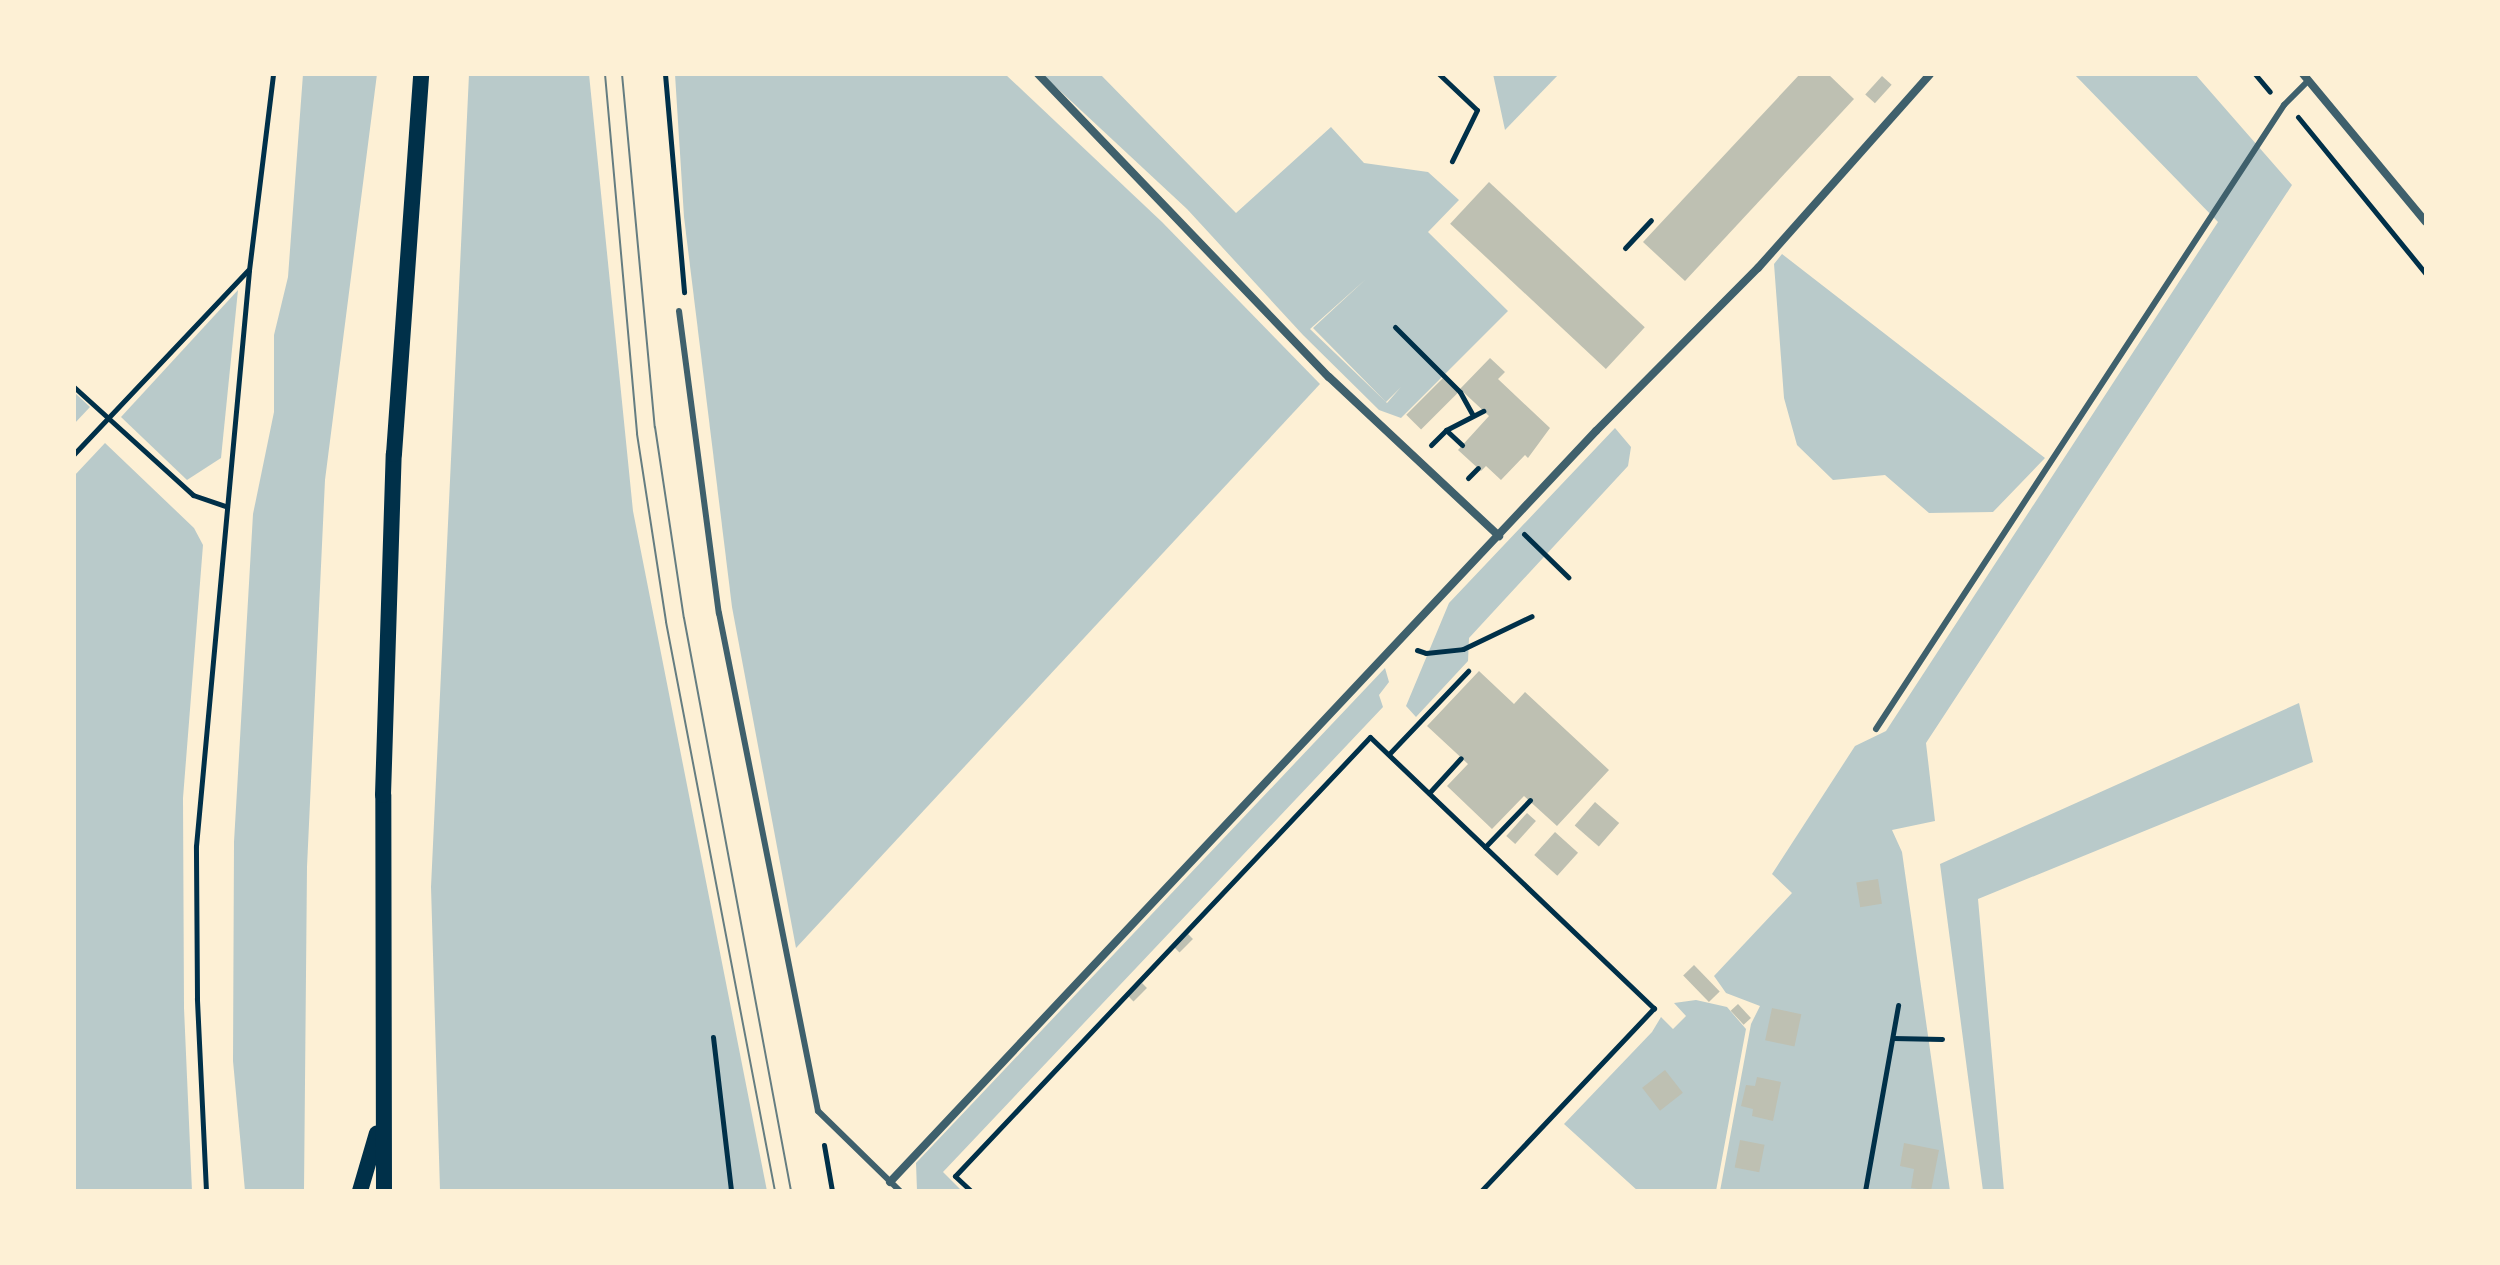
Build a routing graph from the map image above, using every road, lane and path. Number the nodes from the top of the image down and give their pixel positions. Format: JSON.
{"nodes":[{"id":1,"x":273,"y":74,"type":"edge"},
{"id":2,"x":421,"y":74,"type":"edge"},
{"id":3,"x":1038,"y":74,"type":"edge"},
{"id":4,"x":1439,"y":74,"type":"edge"},
{"id":5,"x":1930,"y":74,"type":"edge"},
{"id":6,"x":2255,"y":74,"type":"edge"},
{"id":7,"x":2306,"y":77,"type":"edge"},
{"id":8,"x":2284,"y":105,"type":"junction"},
{"id":9,"x":1452,"y":161,"type":"dead end"},
{"id":10,"x":1651,"y":220,"type":"dead end"},
{"id":11,"x":2426,"y":222,"type":"edge"},
{"id":12,"x":1625,"y":248,"type":"dead end"},
{"id":13,"x":2424,"y":266,"type":"edge"},
{"id":14,"x":249,"y":270,"type":"junction"},
{"id":15,"x":2426,"y":274,"type":"edge"},
{"id":16,"x":679,"y":311,"type":"dead end"},
{"id":17,"x":1395,"y":327,"type":"dead end"},
{"id":18,"x":74,"y":387,"type":"edge"},
{"id":19,"x":1483,"y":411,"type":"dead end"},
{"id":20,"x":1473,"y":415,"type":"junction"},
{"id":21,"x":107,"y":418,"type":"junction"},
{"id":22,"x":1446,"y":430,"type":"junction"},
{"id":23,"x":1432,"y":444,"type":"dead end"},
{"id":24,"x":1462,"y":445,"type":"dead end"},
{"id":25,"x":74,"y":454,"type":"edge"},
{"id":26,"x":1478,"y":468,"type":"dead end"},
{"id":27,"x":1471,"y":475,"type":"dead end"},
{"id":28,"x":227,"y":507,"type":"junction"},
{"id":29,"x":1512,"y":523,"type":"junction"},
{"id":30,"x":1499,"y":536,"type":"junction"},
{"id":31,"x":1568,"y":577,"type":"dead end"},
{"id":32,"x":1532,"y":616,"type":"dead end"},
{"id":33,"x":1412,"y":649,"type":"dead end"},
{"id":34,"x":1468,"y":671,"type":"dead end"},
{"id":35,"x":1876,"y":729,"type":"dead end"},
{"id":36,"x":1389,"y":754,"type":"junction"},
{"id":37,"x":1461,"y":758,"type":"dead end"},
{"id":38,"x":1429,"y":793,"type":"junction"},
{"id":39,"x":1530,"y":800,"type":"dead end"},
{"id":40,"x":1485,"y":847,"type":"junction"},
{"id":41,"x":1898,"y":1005,"type":"dead end"},
{"id":42,"x":713,"y":1037,"type":"dead end"},
{"id":43,"x":1893,"y":1038,"type":"junction"},
{"id":44,"x":1942,"y":1039,"type":"dead end"},
{"id":45,"x":382,"y":1116,"type":"junction"},
{"id":46,"x":890,"y":1182,"type":"junction"},
{"id":47,"x":206,"y":1191,"type":"edge"},
{"id":48,"x":360,"y":1191,"type":"edge"},
{"id":49,"x":384,"y":1191,"type":"edge"},
{"id":50,"x":731,"y":1191,"type":"edge"},
{"id":51,"x":900,"y":1191,"type":"edge"},
{"id":52,"x":971,"y":1191,"type":"edge"},
{"id":53,"x":1481,"y":1191,"type":"edge"},
{"id":54,"x":1865,"y":1191,"type":"edge"}],
"edges":[{"from":1,"to":14,"type":"path"},
{"from":2,"to":45,"type":"main road"},
{"from":3,"to":30,"type":"street"},
{"from":4,"to":9,"type":"path"},
{"from":5,"to":29,"type":"street"},
{"from":6,"to":8,"type":"path"},
{"from":7,"to":8,"type":"lane"},
{"from":7,"to":11,"type":"street"},
{"from":8,"to":13,"type":"path"},
{"from":8,"to":35,"type":"lane"},
{"from":10,"to":12,"type":"path"},
{"from":13,"to":15,"type":"path"},
{"from":14,"to":21,"type":"path"},
{"from":14,"to":28,"type":"path"},
{"from":16,"to":46,"type":"lane"},
{"from":17,"to":20,"type":"path"},
{"from":18,"to":21,"type":"path"},
{"from":19,"to":20,"type":"path"},
{"from":20,"to":22,"type":"path"},
{"from":21,"to":25,"type":"path"},
{"from":21,"to":28,"type":"path"},
{"from":22,"to":23,"type":"path"},
{"from":22,"to":24,"type":"path"},
{"from":26,"to":27,"type":"path"},
{"from":28,"to":47,"type":"path"},
{"from":29,"to":30,"type":"street"},
{"from":29,"to":31,"type":"path"},
{"from":30,"to":46,"type":"street"},
{"from":32,"to":33,"type":"path"},
{"from":34,"to":36,"type":"path"},
{"from":36,"to":38,"type":"path"},
{"from":36,"to":52,"type":"path"},
{"from":37,"to":38,"type":"path"},
{"from":38,"to":40,"type":"path"},
{"from":39,"to":40,"type":"path"},
{"from":40,"to":53,"type":"path"},
{"from":41,"to":43,"type":"path"},
{"from":42,"to":50,"type":"path"},
{"from":43,"to":44,"type":"path"},
{"from":43,"to":54,"type":"path"},
{"from":45,"to":48,"type":"main road"},
{"from":45,"to":49,"type":"main road"},
{"from":46,"to":51,"type":"lane"}]}
